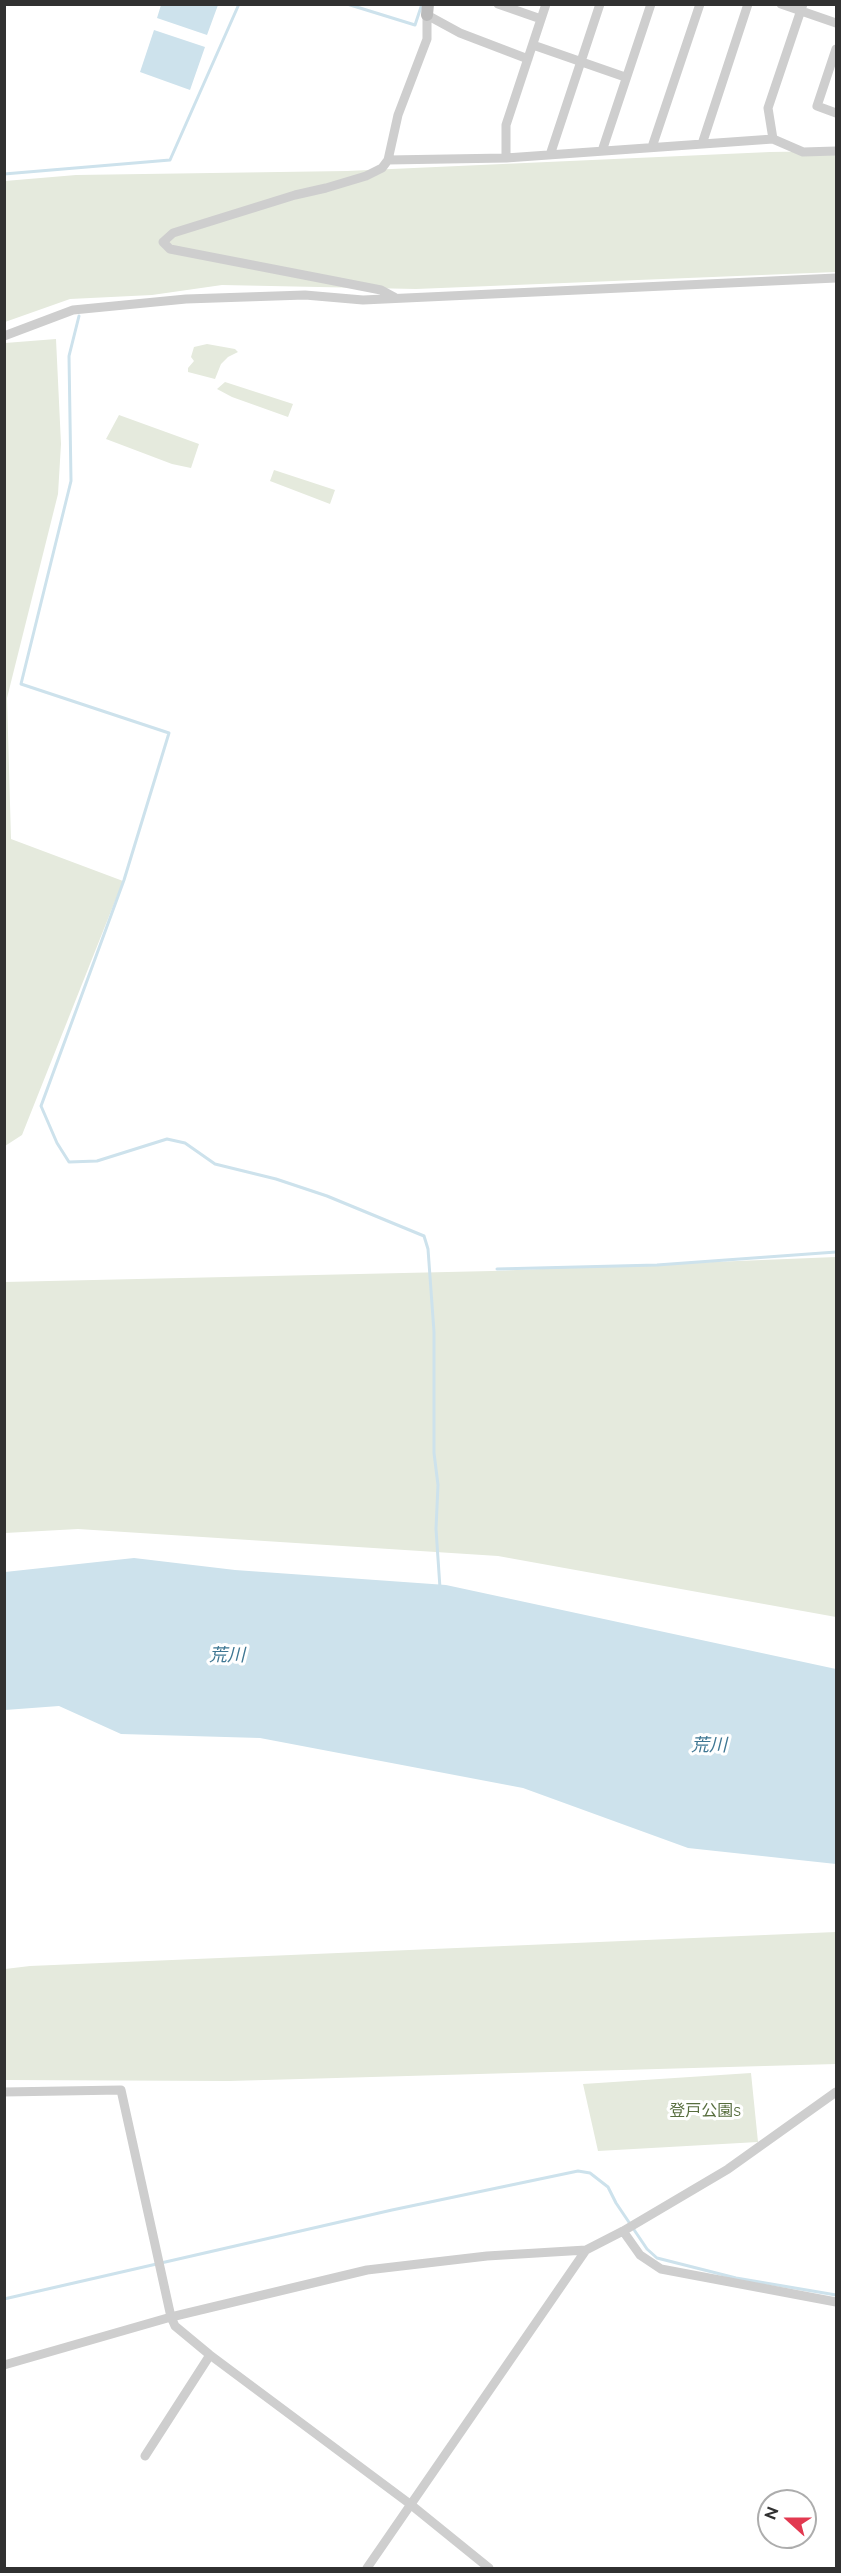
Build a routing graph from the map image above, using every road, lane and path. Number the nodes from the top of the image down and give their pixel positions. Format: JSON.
{"nodes":[{"id":1,"x":498,"y":4,"type":"edge"},
{"id":2,"x":546,"y":4,"type":"edge"},
{"id":3,"x":600,"y":4,"type":"edge"},
{"id":4,"x":651,"y":4,"type":"edge"},
{"id":5,"x":700,"y":4,"type":"edge"},
{"id":6,"x":748,"y":4,"type":"edge"},
{"id":7,"x":781,"y":4,"type":"edge"},
{"id":8,"x":802,"y":8,"type":"edge"},
{"id":9,"x":428,"y":10,"type":"edge"},
{"id":10,"x":541,"y":19,"type":"junction"},
{"id":11,"x":837,"y":23,"type":"edge"},
{"id":12,"x":533,"y":45,"type":"junction"},
{"id":13,"x":837,"y":49,"type":"edge"},
{"id":14,"x":528,"y":59,"type":"junction"},
{"id":15,"x":581,"y":62,"type":"junction"},
{"id":16,"x":626,"y":77,"type":"junction"},
{"id":17,"x":837,"y":113,"type":"edge"},
{"id":18,"x":773,"y":139,"type":"junction"},
{"id":19,"x":702,"y":144,"type":"junction"},
{"id":20,"x":652,"y":147,"type":"junction"},
{"id":21,"x":602,"y":151,"type":"junction"},
{"id":22,"x":837,"y":151,"type":"edge"},
{"id":23,"x":550,"y":155,"type":"junction"},
{"id":24,"x":506,"y":158,"type":"junction"},
{"id":25,"x":388,"y":160,"type":"junction"},
{"id":26,"x":837,"y":278,"type":"edge"},
{"id":27,"x":394,"y":297,"type":"junction"},
{"id":28,"x":4,"y":336,"type":"edge"},
{"id":29,"x":4,"y":2092,"type":"edge"},
{"id":30,"x":837,"y":2092,"type":"edge"},
{"id":31,"x":623,"y":2231,"type":"junction"},
{"id":32,"x":586,"y":2250,"type":"junction"},
{"id":33,"x":837,"y":2302,"type":"edge"},
{"id":34,"x":171,"y":2317,"type":"junction"},
{"id":35,"x":210,"y":2355,"type":"junction"},
{"id":36,"x":4,"y":2364,"type":"edge"},
{"id":37,"x":145,"y":2456,"type":"dead end"},
{"id":38,"x":410,"y":2504,"type":"junction"},
{"id":39,"x":367,"y":2568,"type":"edge"},
{"id":40,"x":489,"y":2568,"type":"edge"}],
"edges":[{"from":1,"to":10,"type":"street"},
{"from":2,"to":10,"type":"street"},
{"from":3,"to":15,"type":"street"},
{"from":4,"to":16,"type":"street"},
{"from":5,"to":20,"type":"street"},
{"from":6,"to":19,"type":"street"},
{"from":7,"to":8,"type":"street"},
{"from":8,"to":11,"type":"street"},
{"from":8,"to":18,"type":"street"},
{"from":9,"to":14,"type":"street"},
{"from":9,"to":25,"type":"street"},
{"from":10,"to":12,"type":"street"},
{"from":12,"to":14,"type":"street"},
{"from":12,"to":15,"type":"street"},
{"from":13,"to":17,"type":"street"},
{"from":14,"to":24,"type":"street"},
{"from":15,"to":16,"type":"street"},
{"from":15,"to":23,"type":"street"},
{"from":16,"to":21,"type":"street"},
{"from":18,"to":19,"type":"street"},
{"from":18,"to":22,"type":"street"},
{"from":19,"to":20,"type":"street"},
{"from":20,"to":21,"type":"street"},
{"from":21,"to":23,"type":"street"},
{"from":23,"to":24,"type":"street"},
{"from":24,"to":25,"type":"street"},
{"from":25,"to":27,"type":"street"},
{"from":26,"to":27,"type":"street"},
{"from":27,"to":28,"type":"street"},
{"from":29,"to":34,"type":"street"},
{"from":30,"to":31,"type":"street"},
{"from":31,"to":32,"type":"street"},
{"from":31,"to":33,"type":"street"},
{"from":32,"to":34,"type":"street"},
{"from":32,"to":38,"type":"street"},
{"from":34,"to":35,"type":"street"},
{"from":34,"to":36,"type":"street"},
{"from":35,"to":37,"type":"street"},
{"from":35,"to":38,"type":"street"},
{"from":38,"to":39,"type":"street"},
{"from":38,"to":40,"type":"street"}]}
